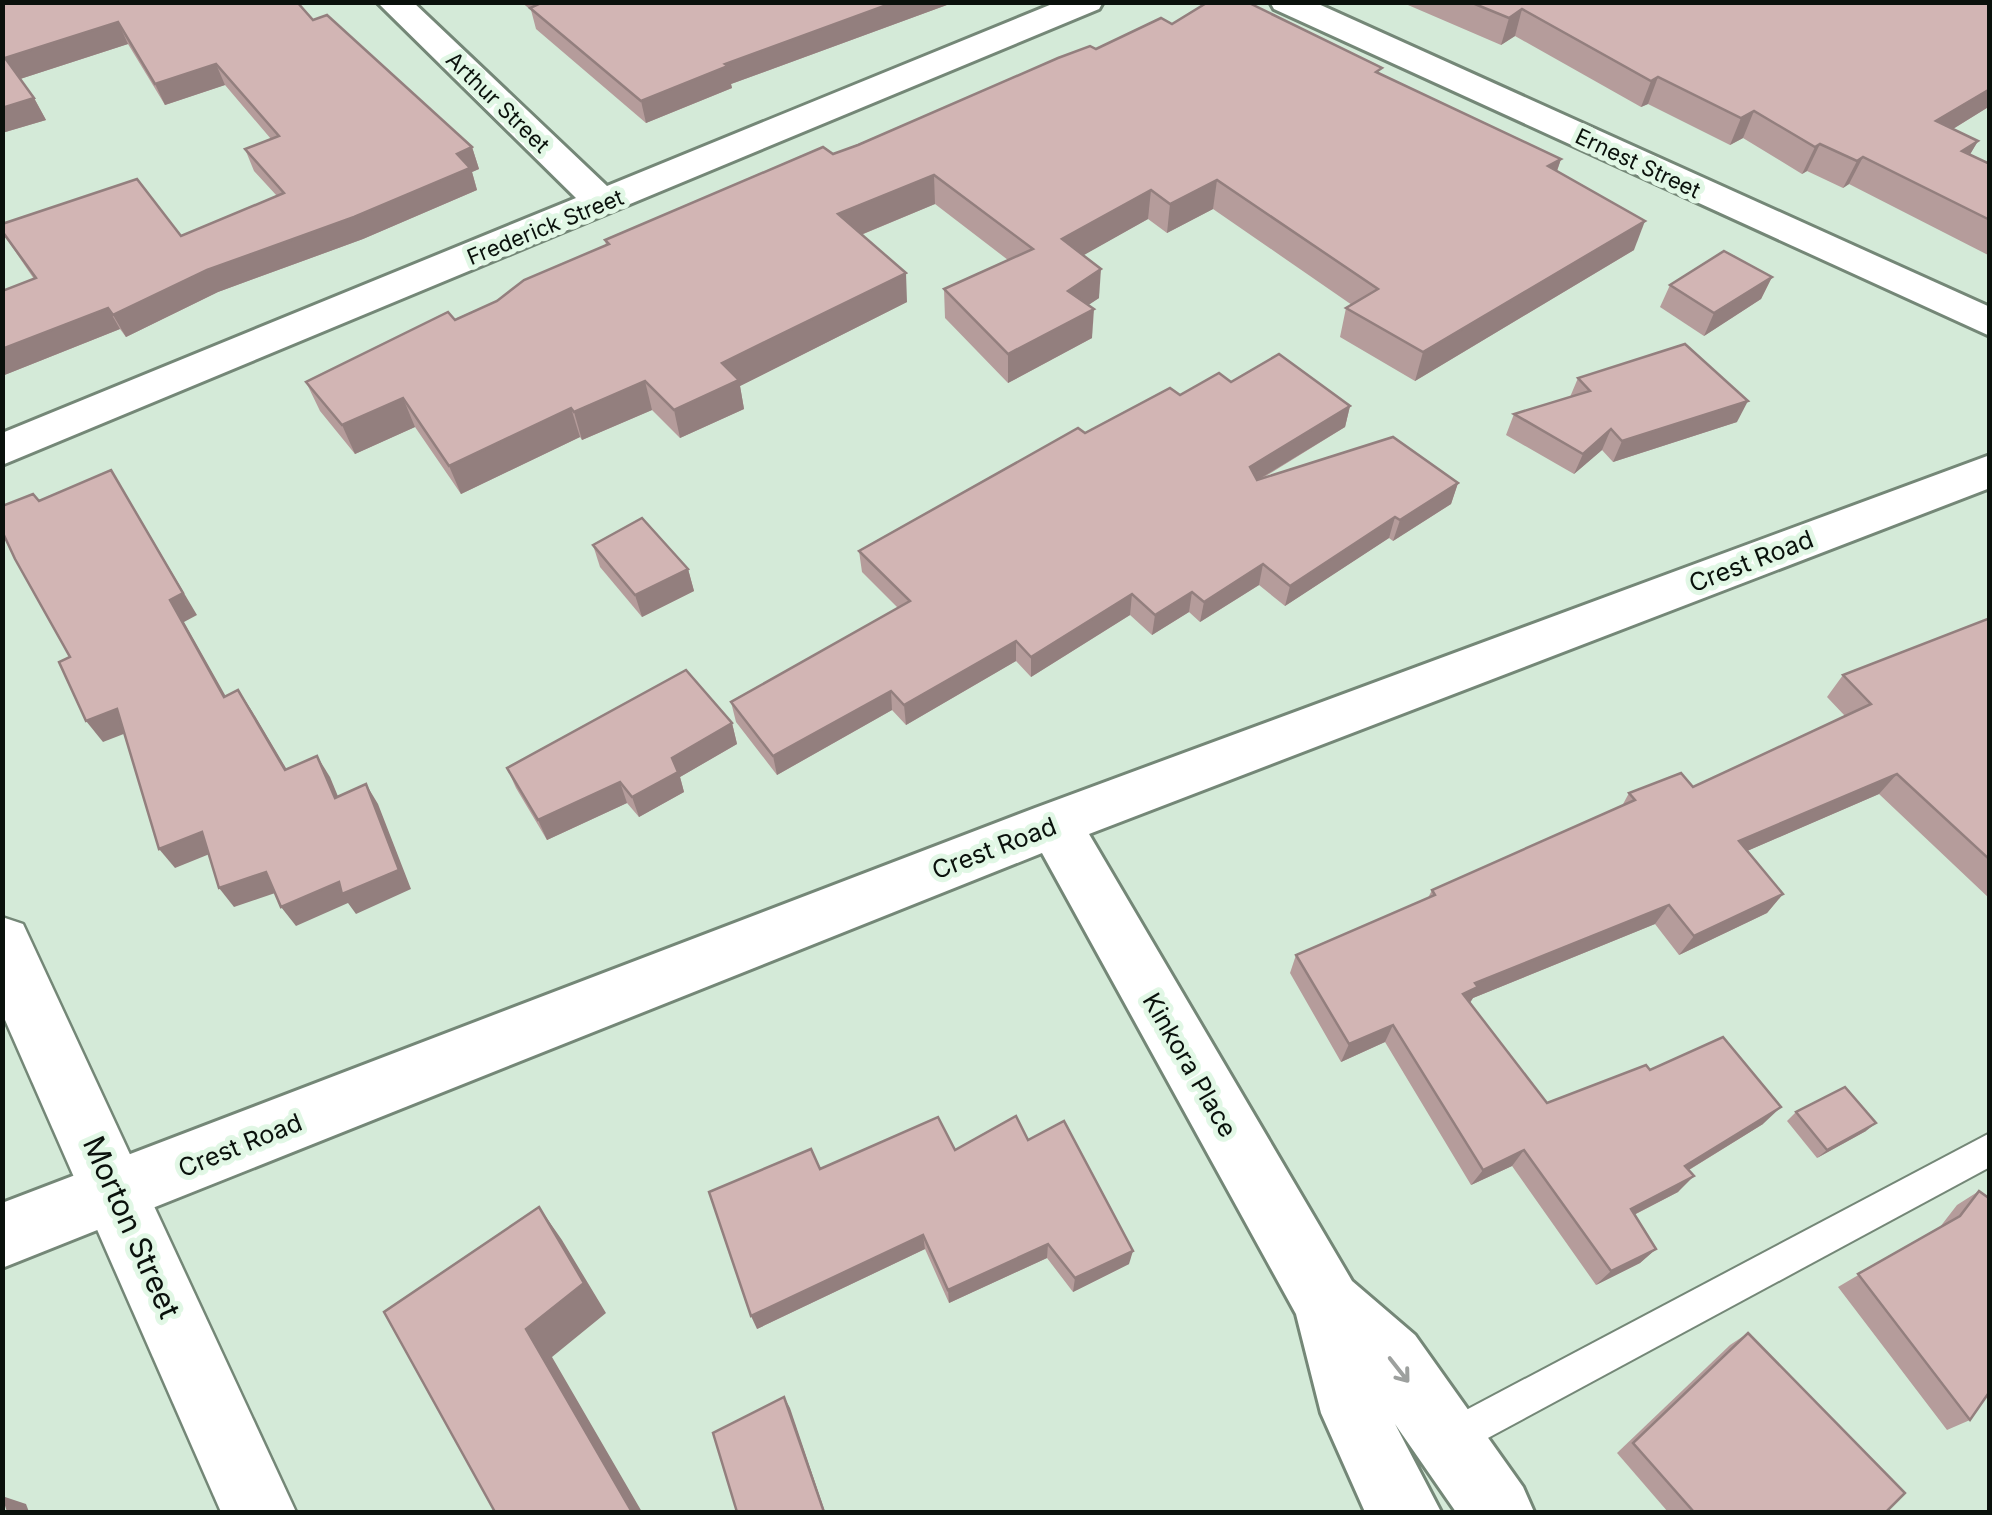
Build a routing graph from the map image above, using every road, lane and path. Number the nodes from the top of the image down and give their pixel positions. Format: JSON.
{"nodes":[{"id":1,"x":393,"y":2,"type":"edge"},
{"id":2,"x":1087,"y":2,"type":"edge"},
{"id":3,"x":1286,"y":2,"type":"edge"},
{"id":4,"x":603,"y":203,"type":"junction"},
{"id":5,"x":1990,"y":323,"type":"edge"},
{"id":6,"x":2,"y":450,"type":"edge"},
{"id":7,"x":1990,"y":472,"type":"edge"},
{"id":8,"x":1054,"y":824,"type":"junction"},
{"id":9,"x":2,"y":943,"type":"edge"},
{"id":10,"x":1988,"y":1153,"type":"edge"},
{"id":11,"x":118,"y":1193,"type":"junction"},
{"id":12,"x":2,"y":1236,"type":"edge"},
{"id":13,"x":1328,"y":1305,"type":"junction"},
{"id":14,"x":1447,"y":1440,"type":"junction"},
{"id":15,"x":259,"y":1512,"type":"edge"},
{"id":16,"x":1405,"y":1512,"type":"edge"},
{"id":17,"x":1498,"y":1512,"type":"edge"}],
"edges":[{"from":1,"to":4,"type":"street","name":"Arthur Street"},
{"from":2,"to":4,"type":"street","name":"Frederick Street"},
{"from":3,"to":5,"type":"street","name":"Ernest Street"},
{"from":4,"to":6,"type":"street","name":"Frederick Street"},
{"from":7,"to":8,"type":"street","name":"Crest Road"},
{"from":8,"to":11,"type":"street","name":"Crest Road"},
{"from":8,"to":13,"type":"street","name":"Kinkora Place"},
{"from":9,"to":11,"type":"street","name":"Morton Street"},
{"from":10,"to":14,"type":"lane"},
{"from":11,"to":12,"type":"street","name":"Crest Road"},
{"from":11,"to":15,"type":"street","name":"Morton Street"},
{"from":13,"to":14,"type":"street","name":"Kinkora Place","one_way":true},
{"from":13,"to":16,"type":"street","name":"Kinkora Place"},
{"from":14,"to":17,"type":"street","name":"Kinkora Place"}]}
